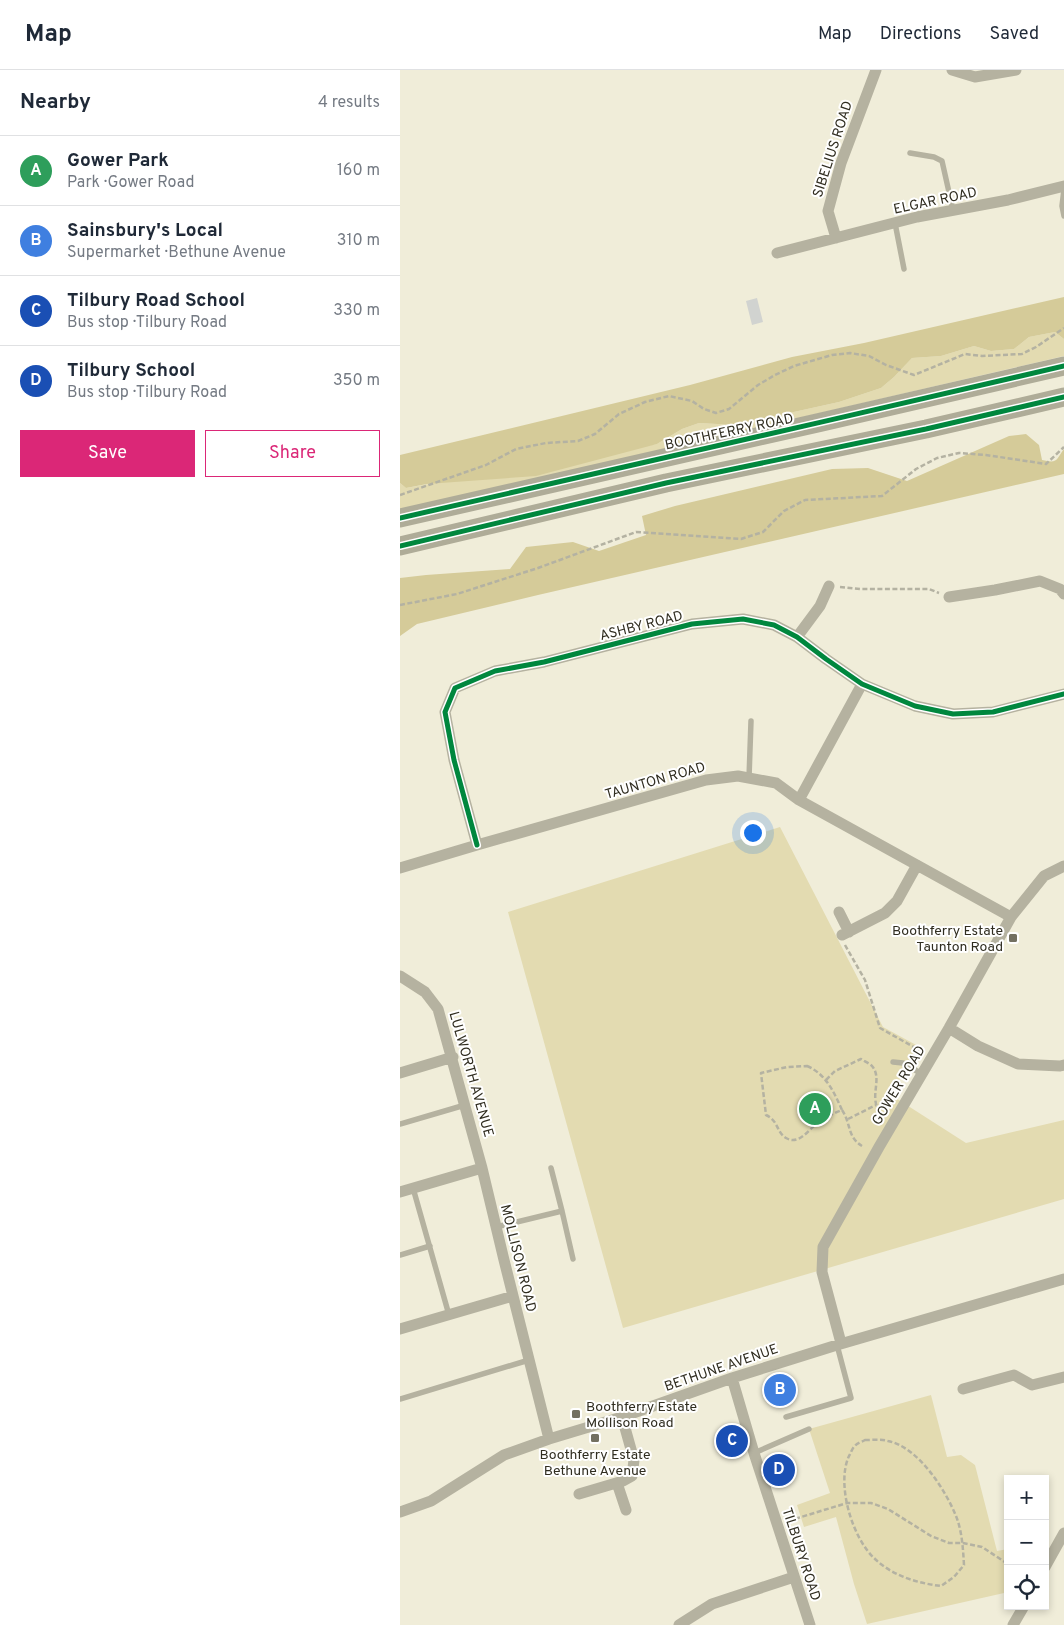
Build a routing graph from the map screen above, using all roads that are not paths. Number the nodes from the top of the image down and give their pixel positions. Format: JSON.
{"nodes":[{"id":1,"x":876,"y":70,"type":"edge"},
{"id":2,"x":952,"y":70,"type":"edge"},
{"id":3,"x":1016,"y":70,"type":"edge"},
{"id":4,"x":910,"y":153,"type":"dead end"},
{"id":5,"x":1064,"y":188,"type":"edge"},
{"id":6,"x":953,"y":210,"type":"junction"},
{"id":7,"x":1064,"y":216,"type":"edge"},
{"id":8,"x":895,"y":223,"type":"junction"},
{"id":9,"x":836,"y":238,"type":"junction"},
{"id":10,"x":777,"y":253,"type":"dead end"},
{"id":11,"x":904,"y":269,"type":"dead end"},
{"id":12,"x":1064,"y":366,"type":"edge"},
{"id":13,"x":1064,"y":397,"type":"edge"},
{"id":14,"x":920,"y":400,"type":"junction"},
{"id":15,"x":926,"y":429,"type":"junction"},
{"id":16,"x":663,"y":470,"type":"junction"},
{"id":17,"x":400,"y":518,"type":"edge"},
{"id":18,"x":400,"y":546,"type":"edge"},
{"id":19,"x":829,"y":586,"type":"road end"},
{"id":20,"x":1064,"y":594,"type":"edge"},
{"id":21,"x":949,"y":597,"type":"road end"},
{"id":22,"x":797,"y":637,"type":"junction"},
{"id":23,"x":862,"y":684,"type":"junction"},
{"id":24,"x":1064,"y":694,"type":"edge"},
{"id":25,"x":751,"y":721,"type":"dead end"},
{"id":26,"x":748,"y":778,"type":"junction"},
{"id":27,"x":799,"y":800,"type":"junction"},
{"id":28,"x":477,"y":845,"type":"junction"},
{"id":29,"x":917,"y":865,"type":"junction"},
{"id":30,"x":1064,"y":866,"type":"edge"},
{"id":31,"x":400,"y":868,"type":"edge"},
{"id":32,"x":839,"y":912,"type":"dead end"},
{"id":33,"x":1011,"y":917,"type":"junction"},
{"id":34,"x":400,"y":976,"type":"edge"},
{"id":35,"x":949,"y":1028,"type":"junction"},
{"id":36,"x":452,"y":1057,"type":"junction"},
{"id":37,"x":893,"y":1062,"type":"dead end"},
{"id":38,"x":1064,"y":1065,"type":"edge"},
{"id":39,"x":400,"y":1074,"type":"edge"},
{"id":40,"x":922,"y":1074,"type":"junction"},
{"id":41,"x":465,"y":1105,"type":"junction"},
{"id":42,"x":400,"y":1124,"type":"edge"},
{"id":43,"x":482,"y":1168,"type":"junction"},
{"id":44,"x":551,"y":1168,"type":"dead end"},
{"id":45,"x":413,"y":1188,"type":"junction"},
{"id":46,"x":400,"y":1192,"type":"edge"},
{"id":47,"x":562,"y":1211,"type":"junction"},
{"id":48,"x":496,"y":1227,"type":"junction"},
{"id":49,"x":430,"y":1246,"type":"junction"},
{"id":50,"x":400,"y":1255,"type":"edge"},
{"id":51,"x":573,"y":1259,"type":"dead end"},
{"id":52,"x":1064,"y":1279,"type":"edge"},
{"id":53,"x":513,"y":1296,"type":"junction"},
{"id":54,"x":449,"y":1314,"type":"junction"},
{"id":55,"x":400,"y":1329,"type":"edge"},
{"id":56,"x":839,"y":1344,"type":"junction"},
{"id":57,"x":529,"y":1360,"type":"junction"},
{"id":58,"x":1064,"y":1377,"type":"edge"},
{"id":59,"x":732,"y":1378,"type":"junction"},
{"id":60,"x":963,"y":1389,"type":"dead end"},
{"id":61,"x":400,"y":1399,"type":"edge"},
{"id":62,"x":622,"y":1417,"type":"junction"},
{"id":63,"x":786,"y":1417,"type":"dead end"},
{"id":64,"x":809,"y":1430,"type":"dead end"},
{"id":65,"x":549,"y":1439,"type":"junction"},
{"id":66,"x":754,"y":1453,"type":"junction"},
{"id":67,"x":617,"y":1483,"type":"junction"},
{"id":68,"x":580,"y":1494,"type":"dead end"},
{"id":69,"x":626,"y":1510,"type":"dead end"},
{"id":70,"x":400,"y":1512,"type":"edge"},
{"id":71,"x":1064,"y":1533,"type":"edge"},
{"id":72,"x":1046,"y":1565,"type":"edge"},
{"id":73,"x":794,"y":1576,"type":"junction"},
{"id":74,"x":1022,"y":1610,"type":"edge"},
{"id":75,"x":679,"y":1625,"type":"edge"},
{"id":76,"x":810,"y":1625,"type":"edge"},
{"id":77,"x":1013,"y":1625,"type":"edge"}],
"edges":[{"from":1,"to":9,"type":"street","name":"SIBELIUS ROAD"},
{"from":2,"to":3,"type":"street"},
{"from":4,"to":6,"type":"lane"},
{"from":5,"to":6,"type":"street","name":"ELGAR ROAD"},
{"from":5,"to":7,"type":"lane"},
{"from":6,"to":8,"type":"street","name":"ELGAR ROAD"},
{"from":8,"to":9,"type":"street","name":"ELGAR ROAD"},
{"from":8,"to":11,"type":"lane"},
{"from":9,"to":10,"type":"street","name":"ELGAR ROAD"},
{"from":12,"to":14,"type":"main road","name":"BOOTHFERRY ROAD"},
{"from":13,"to":15,"type":"main road","name":"BOOTHFERRY ROAD"},
{"from":14,"to":15,"type":"main road"},
{"from":14,"to":16,"type":"main road","name":"BOOTHFERRY ROAD"},
{"from":15,"to":16,"type":"main road","name":"BOOTHFERRY ROAD"},
{"from":16,"to":17,"type":"main road","name":"BOOTHFERRY ROAD"},
{"from":16,"to":18,"type":"main road","name":"BOOTHFERRY ROAD"},
{"from":19,"to":22,"type":"street"},
{"from":20,"to":21,"type":"street"},
{"from":22,"to":23,"type":"street","name":"ASHBY ROAD"},
{"from":22,"to":28,"type":"street","name":"ASHBY ROAD"},
{"from":23,"to":24,"type":"street","name":"ASHBY ROAD"},
{"from":23,"to":27,"type":"street"},
{"from":25,"to":26,"type":"lane"},
{"from":26,"to":27,"type":"street","name":"TAUNTON ROAD"},
{"from":26,"to":28,"type":"street","name":"TAUNTON ROAD"},
{"from":27,"to":29,"type":"street","name":"TAUNTON ROAD"},
{"from":28,"to":31,"type":"street","name":"TAUNTON ROAD"},
{"from":29,"to":32,"type":"street"},
{"from":29,"to":33,"type":"street","name":"TAUNTON ROAD"},
{"from":30,"to":33,"type":"street","name":"GOWER ROAD"},
{"from":33,"to":35,"type":"street","name":"GOWER ROAD"},
{"from":34,"to":36,"type":"street","name":"LULWORTH AVENUE"},
{"from":35,"to":38,"type":"street"},
{"from":35,"to":40,"type":"street","name":"GOWER ROAD"},
{"from":36,"to":39,"type":"street"},
{"from":36,"to":41,"type":"street","name":"LULWORTH AVENUE"},
{"from":37,"to":40,"type":"lane"},
{"from":40,"to":56,"type":"street","name":"GOWER ROAD"},
{"from":41,"to":42,"type":"lane"},
{"from":41,"to":43,"type":"street","name":"LULWORTH AVENUE"},
{"from":43,"to":45,"type":"street"},
{"from":43,"to":48,"type":"street","name":"MOLLISON ROAD"},
{"from":44,"to":47,"type":"lane"},
{"from":45,"to":46,"type":"street"},
{"from":45,"to":49,"type":"lane"},
{"from":47,"to":48,"type":"lane"},
{"from":47,"to":51,"type":"lane"},
{"from":48,"to":53,"type":"street","name":"MOLLISON ROAD"},
{"from":49,"to":50,"type":"lane"},
{"from":49,"to":54,"type":"lane"},
{"from":52,"to":56,"type":"street","name":"BETHUNE AVENUE"},
{"from":53,"to":54,"type":"street"},
{"from":53,"to":57,"type":"street","name":"MOLLISON ROAD"},
{"from":54,"to":55,"type":"street"},
{"from":56,"to":59,"type":"street","name":"BETHUNE AVENUE"},
{"from":56,"to":63,"type":"lane"},
{"from":57,"to":61,"type":"lane"},
{"from":57,"to":65,"type":"street","name":"MOLLISON ROAD"},
{"from":58,"to":60,"type":"street"},
{"from":59,"to":62,"type":"street","name":"BETHUNE AVENUE"},
{"from":59,"to":66,"type":"street","name":"TILBURY ROAD"},
{"from":62,"to":65,"type":"street","name":"BETHUNE AVENUE"},
{"from":62,"to":67,"type":"street"},
{"from":64,"to":66,"type":"lane"},
{"from":65,"to":70,"type":"street","name":"BETHUNE AVENUE"},
{"from":66,"to":73,"type":"street","name":"TILBURY ROAD"},
{"from":67,"to":68,"type":"street"},
{"from":67,"to":69,"type":"street"},
{"from":71,"to":72,"type":"street"},
{"from":73,"to":75,"type":"street"},
{"from":73,"to":76,"type":"street","name":"TILBURY ROAD"},
{"from":74,"to":77,"type":"street"}]}
